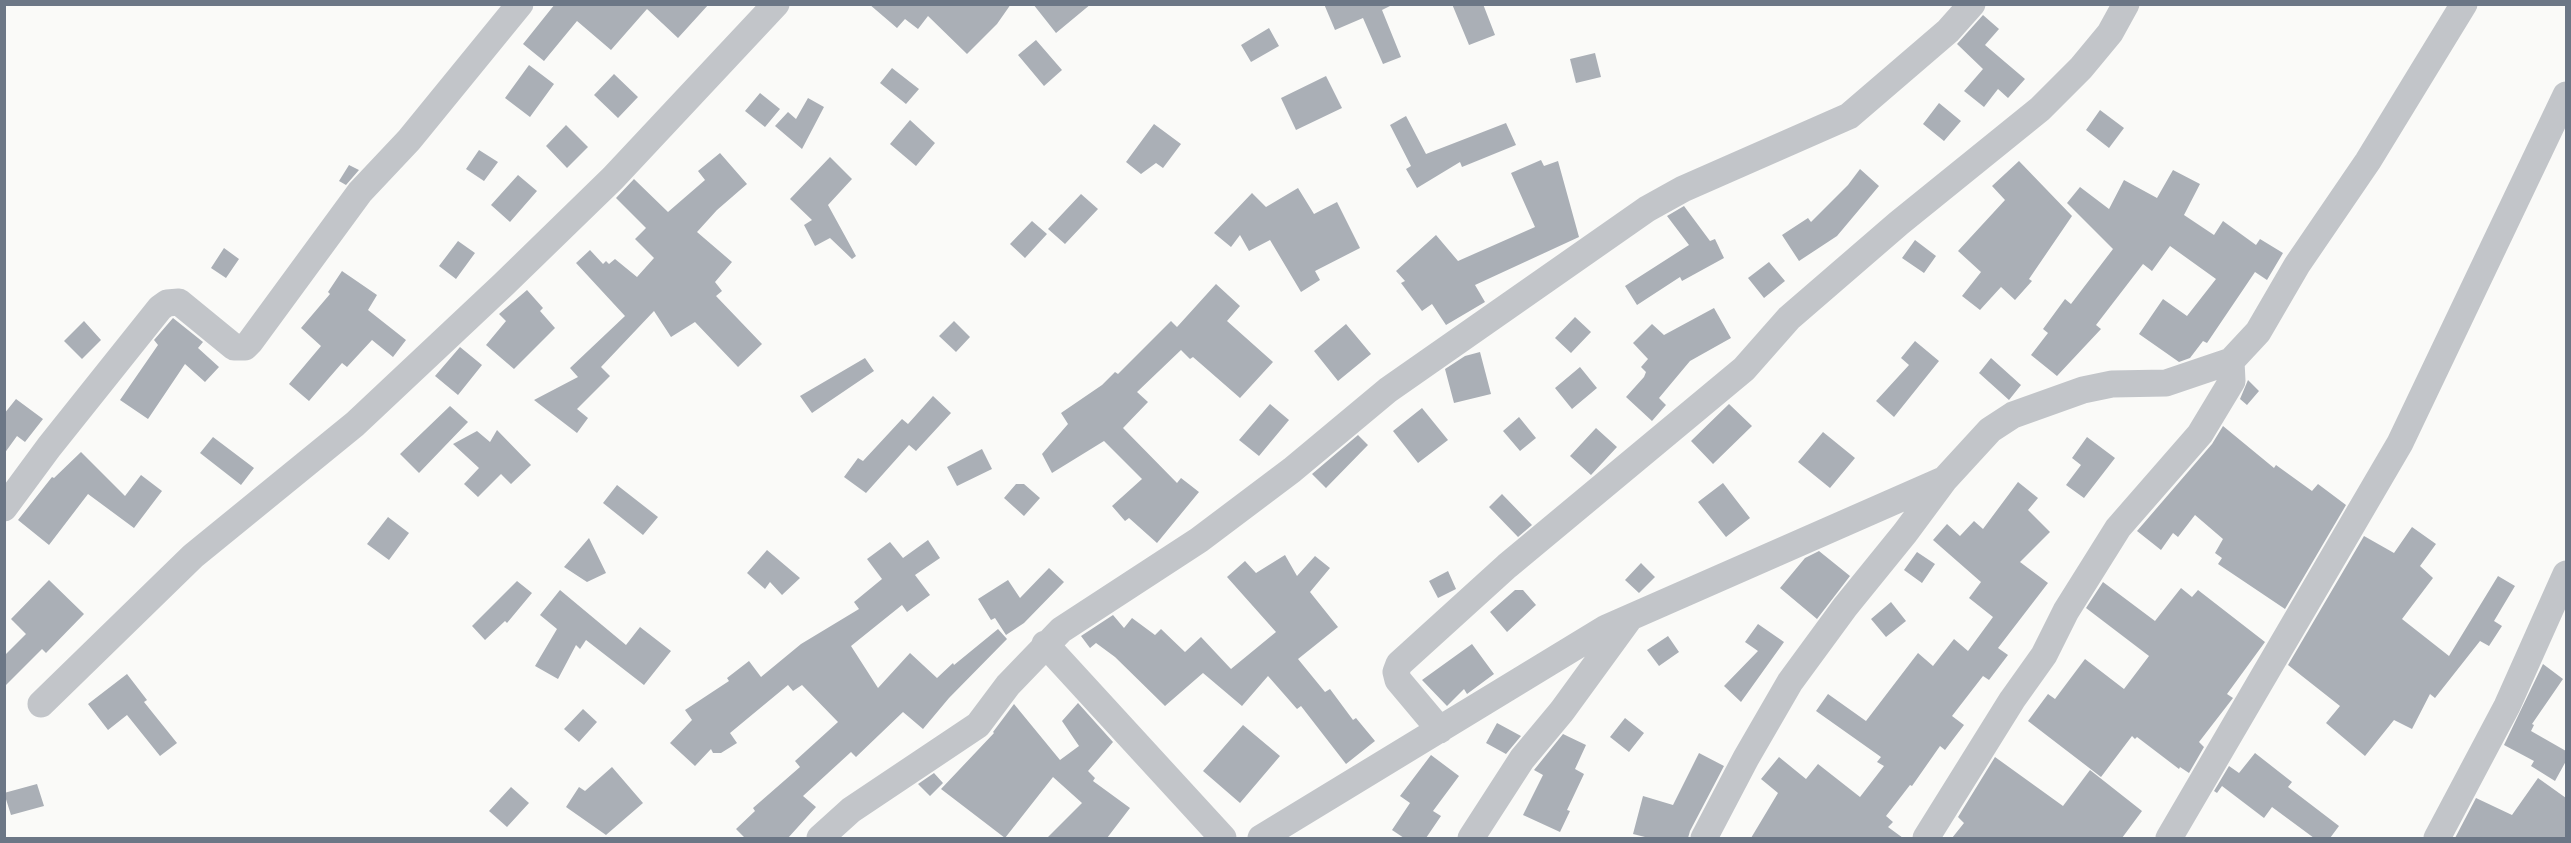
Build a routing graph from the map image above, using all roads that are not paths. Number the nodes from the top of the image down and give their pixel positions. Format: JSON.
{"nodes":[{"id":1,"x":520,"y":4,"type":"edge"},
{"id":2,"x":776,"y":4,"type":"edge"},
{"id":3,"x":1972,"y":4,"type":"edge"},
{"id":4,"x":2126,"y":4,"type":"edge"},
{"id":5,"x":2463,"y":4,"type":"edge"},
{"id":6,"x":2566,"y":94,"type":"edge"},
{"id":7,"x":2231,"y":361,"type":"junction"},
{"id":8,"x":1945,"y":479,"type":"junction"},
{"id":9,"x":4,"y":508,"type":"edge"},
{"id":10,"x":2566,"y":574,"type":"edge"},
{"id":11,"x":1632,"y":615,"type":"junction"},
{"id":12,"x":1046,"y":644,"type":"junction"},
{"id":13,"x":41,"y":704,"type":"dead end"},
{"id":14,"x":1440,"y":730,"type":"junction"},
{"id":15,"x":820,"y":838,"type":"edge"},
{"id":16,"x":1223,"y":838,"type":"edge"},
{"id":17,"x":1261,"y":838,"type":"edge"},
{"id":18,"x":1471,"y":838,"type":"edge"},
{"id":19,"x":1704,"y":838,"type":"edge"},
{"id":20,"x":1926,"y":838,"type":"edge"},
{"id":21,"x":2169,"y":838,"type":"edge"},
{"id":22,"x":2437,"y":838,"type":"edge"}],
"edges":[{"from":1,"to":9,"type":"street"},
{"from":2,"to":13,"type":"street"},
{"from":3,"to":12,"type":"street"},
{"from":4,"to":14,"type":"street"},
{"from":5,"to":7,"type":"street"},
{"from":6,"to":21,"type":"street"},
{"from":7,"to":8,"type":"street"},
{"from":7,"to":20,"type":"street"},
{"from":8,"to":11,"type":"street"},
{"from":8,"to":19,"type":"street"},
{"from":10,"to":22,"type":"street"},
{"from":11,"to":14,"type":"street"},
{"from":11,"to":18,"type":"street"},
{"from":12,"to":15,"type":"street"},
{"from":12,"to":16,"type":"street"},
{"from":14,"to":17,"type":"street"}]}
